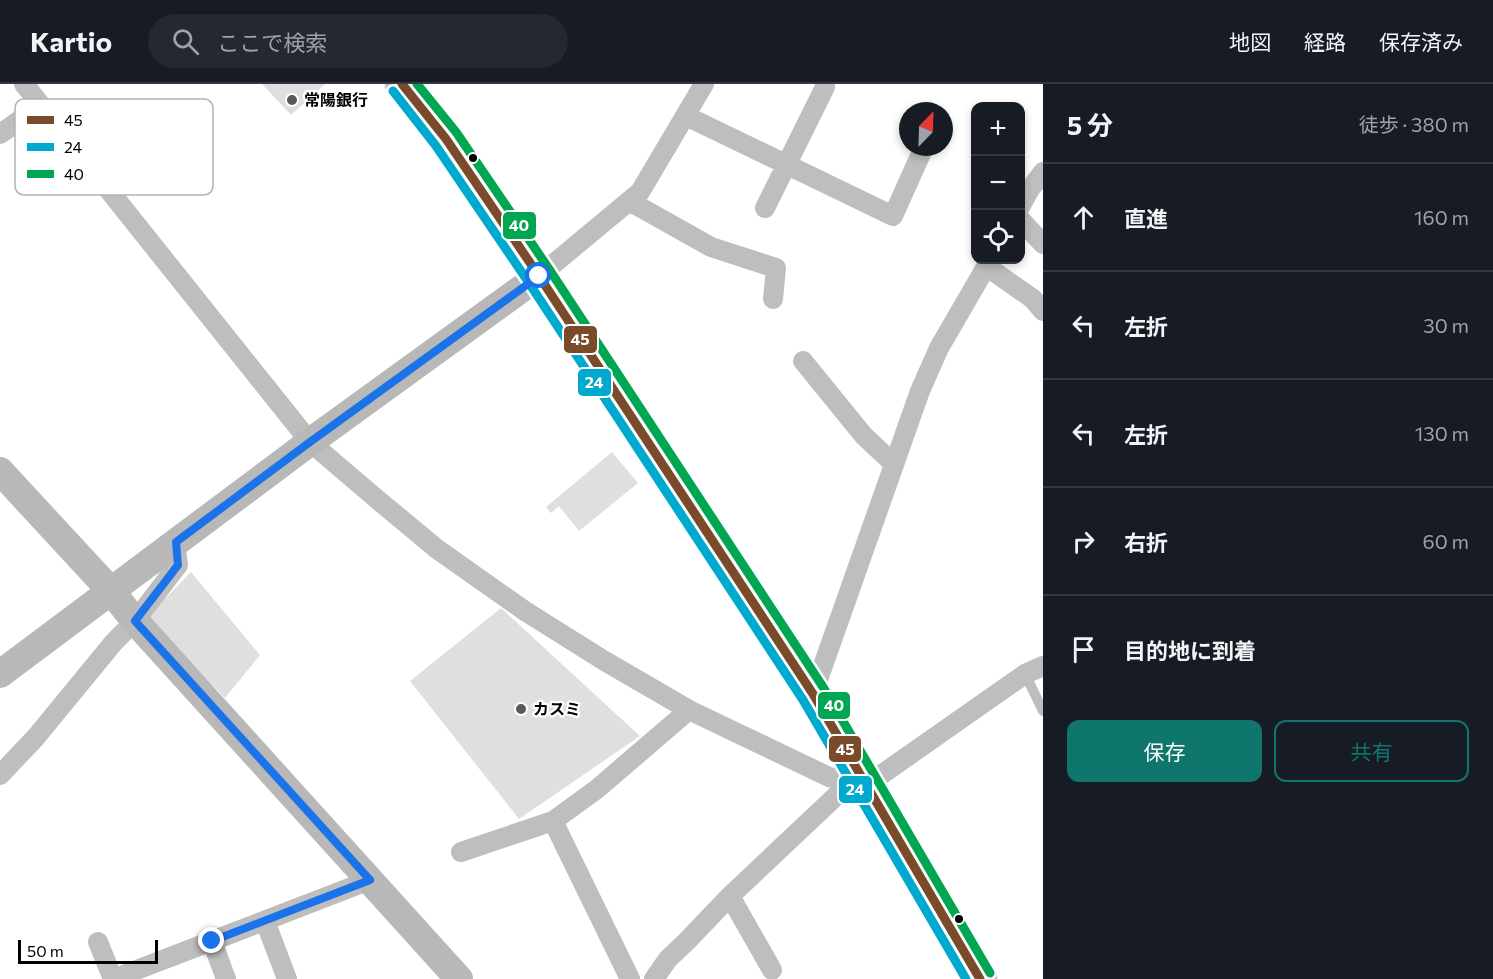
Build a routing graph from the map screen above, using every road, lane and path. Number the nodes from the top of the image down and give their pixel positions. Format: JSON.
{"nodes":[{"id":1,"x":24,"y":84,"type":"edge"},
{"id":2,"x":402,"y":84,"type":"edge"},
{"id":3,"x":704,"y":84,"type":"edge"},
{"id":4,"x":825,"y":87,"type":"dead end"},
{"id":5,"x":35,"y":99,"type":"edge"},
{"id":6,"x":686,"y":116,"type":"junction"},
{"id":7,"x":15,"y":124,"type":"edge"},
{"id":8,"x":0,"y":134,"type":"edge"},
{"id":9,"x":920,"y":156,"type":"edge"},
{"id":10,"x":787,"y":165,"type":"junction"},
{"id":11,"x":1043,"y":172,"type":"edge"},
{"id":12,"x":112,"y":195,"type":"edge"},
{"id":13,"x":1025,"y":198,"type":"edge"},
{"id":14,"x":629,"y":201,"type":"junction"},
{"id":15,"x":765,"y":208,"type":"dead end"},
{"id":16,"x":1025,"y":224,"type":"edge"},
{"id":17,"x":1043,"y":244,"type":"edge"},
{"id":18,"x":987,"y":264,"type":"edge"},
{"id":19,"x":989,"y":264,"type":"edge"},
{"id":20,"x":539,"y":276,"type":"junction"},
{"id":21,"x":773,"y":299,"type":"dead end"},
{"id":22,"x":1043,"y":311,"type":"edge"},
{"id":23,"x":802,"y":361,"type":"dead end"},
{"id":24,"x":310,"y":442,"type":"junction"},
{"id":25,"x":894,"y":464,"type":"junction"},
{"id":26,"x":0,"y":471,"type":"edge"},
{"id":27,"x":176,"y":542,"type":"junction"},
{"id":28,"x":111,"y":591,"type":"junction"},
{"id":29,"x":135,"y":621,"type":"junction"},
{"id":30,"x":1034,"y":670,"type":"edge"},
{"id":31,"x":0,"y":674,"type":"edge"},
{"id":32,"x":813,"y":694,"type":"junction"},
{"id":33,"x":689,"y":710,"type":"junction"},
{"id":34,"x":1043,"y":711,"type":"edge"},
{"id":35,"x":0,"y":775,"type":"edge"},
{"id":36,"x":865,"y":781,"type":"junction"},
{"id":37,"x":554,"y":820,"type":"junction"},
{"id":38,"x":461,"y":852,"type":"dead end"},
{"id":39,"x":370,"y":880,"type":"junction"},
{"id":40,"x":730,"y":896,"type":"junction"},
{"id":41,"x":265,"y":921,"type":"junction"},
{"id":42,"x":212,"y":941,"type":"junction"},
{"id":43,"x":98,"y":942,"type":"dead end"},
{"id":44,"x":772,"y":970,"type":"dead end"},
{"id":45,"x":113,"y":979,"type":"edge"},
{"id":46,"x":226,"y":979,"type":"edge"},
{"id":47,"x":287,"y":979,"type":"edge"},
{"id":48,"x":459,"y":979,"type":"edge"},
{"id":49,"x":630,"y":979,"type":"edge"},
{"id":50,"x":654,"y":979,"type":"edge"},
{"id":51,"x":980,"y":979,"type":"edge"}],
"edges":[{"from":1,"to":5,"type":"street"},
{"from":2,"to":20,"type":"highway"},
{"from":3,"to":6,"type":"street"},
{"from":4,"to":10,"type":"street"},
{"from":6,"to":10,"type":"street"},
{"from":6,"to":14,"type":"street"},
{"from":7,"to":8,"type":"street"},
{"from":9,"to":10,"type":"street"},
{"from":10,"to":15,"type":"street"},
{"from":11,"to":13,"type":"street"},
{"from":12,"to":24,"type":"street"},
{"from":14,"to":20,"type":"street"},
{"from":14,"to":21,"type":"street"},
{"from":16,"to":17,"type":"street"},
{"from":18,"to":25,"type":"street"},
{"from":19,"to":22,"type":"street"},
{"from":20,"to":24,"type":"street"},
{"from":20,"to":32,"type":"highway"},
{"from":23,"to":25,"type":"street"},
{"from":24,"to":27,"type":"street"},
{"from":24,"to":33,"type":"street"},
{"from":25,"to":32,"type":"street"},
{"from":26,"to":28,"type":"street"},
{"from":27,"to":28,"type":"street"},
{"from":27,"to":29,"type":"street"},
{"from":28,"to":29,"type":"street"},
{"from":28,"to":31,"type":"street"},
{"from":29,"to":35,"type":"street"},
{"from":29,"to":39,"type":"street"},
{"from":30,"to":34,"type":"lane"},
{"from":30,"to":36,"type":"street"},
{"from":32,"to":36,"type":"highway"},
{"from":33,"to":36,"type":"street"},
{"from":33,"to":37,"type":"street"},
{"from":36,"to":40,"type":"street"},
{"from":36,"to":51,"type":"highway"},
{"from":37,"to":38,"type":"street"},
{"from":37,"to":49,"type":"street"},
{"from":39,"to":41,"type":"street"},
{"from":39,"to":48,"type":"street"},
{"from":40,"to":44,"type":"street"},
{"from":40,"to":50,"type":"street"},
{"from":41,"to":42,"type":"street"},
{"from":41,"to":47,"type":"street"},
{"from":42,"to":45,"type":"street"},
{"from":42,"to":46,"type":"street"},
{"from":43,"to":45,"type":"street"}]}
